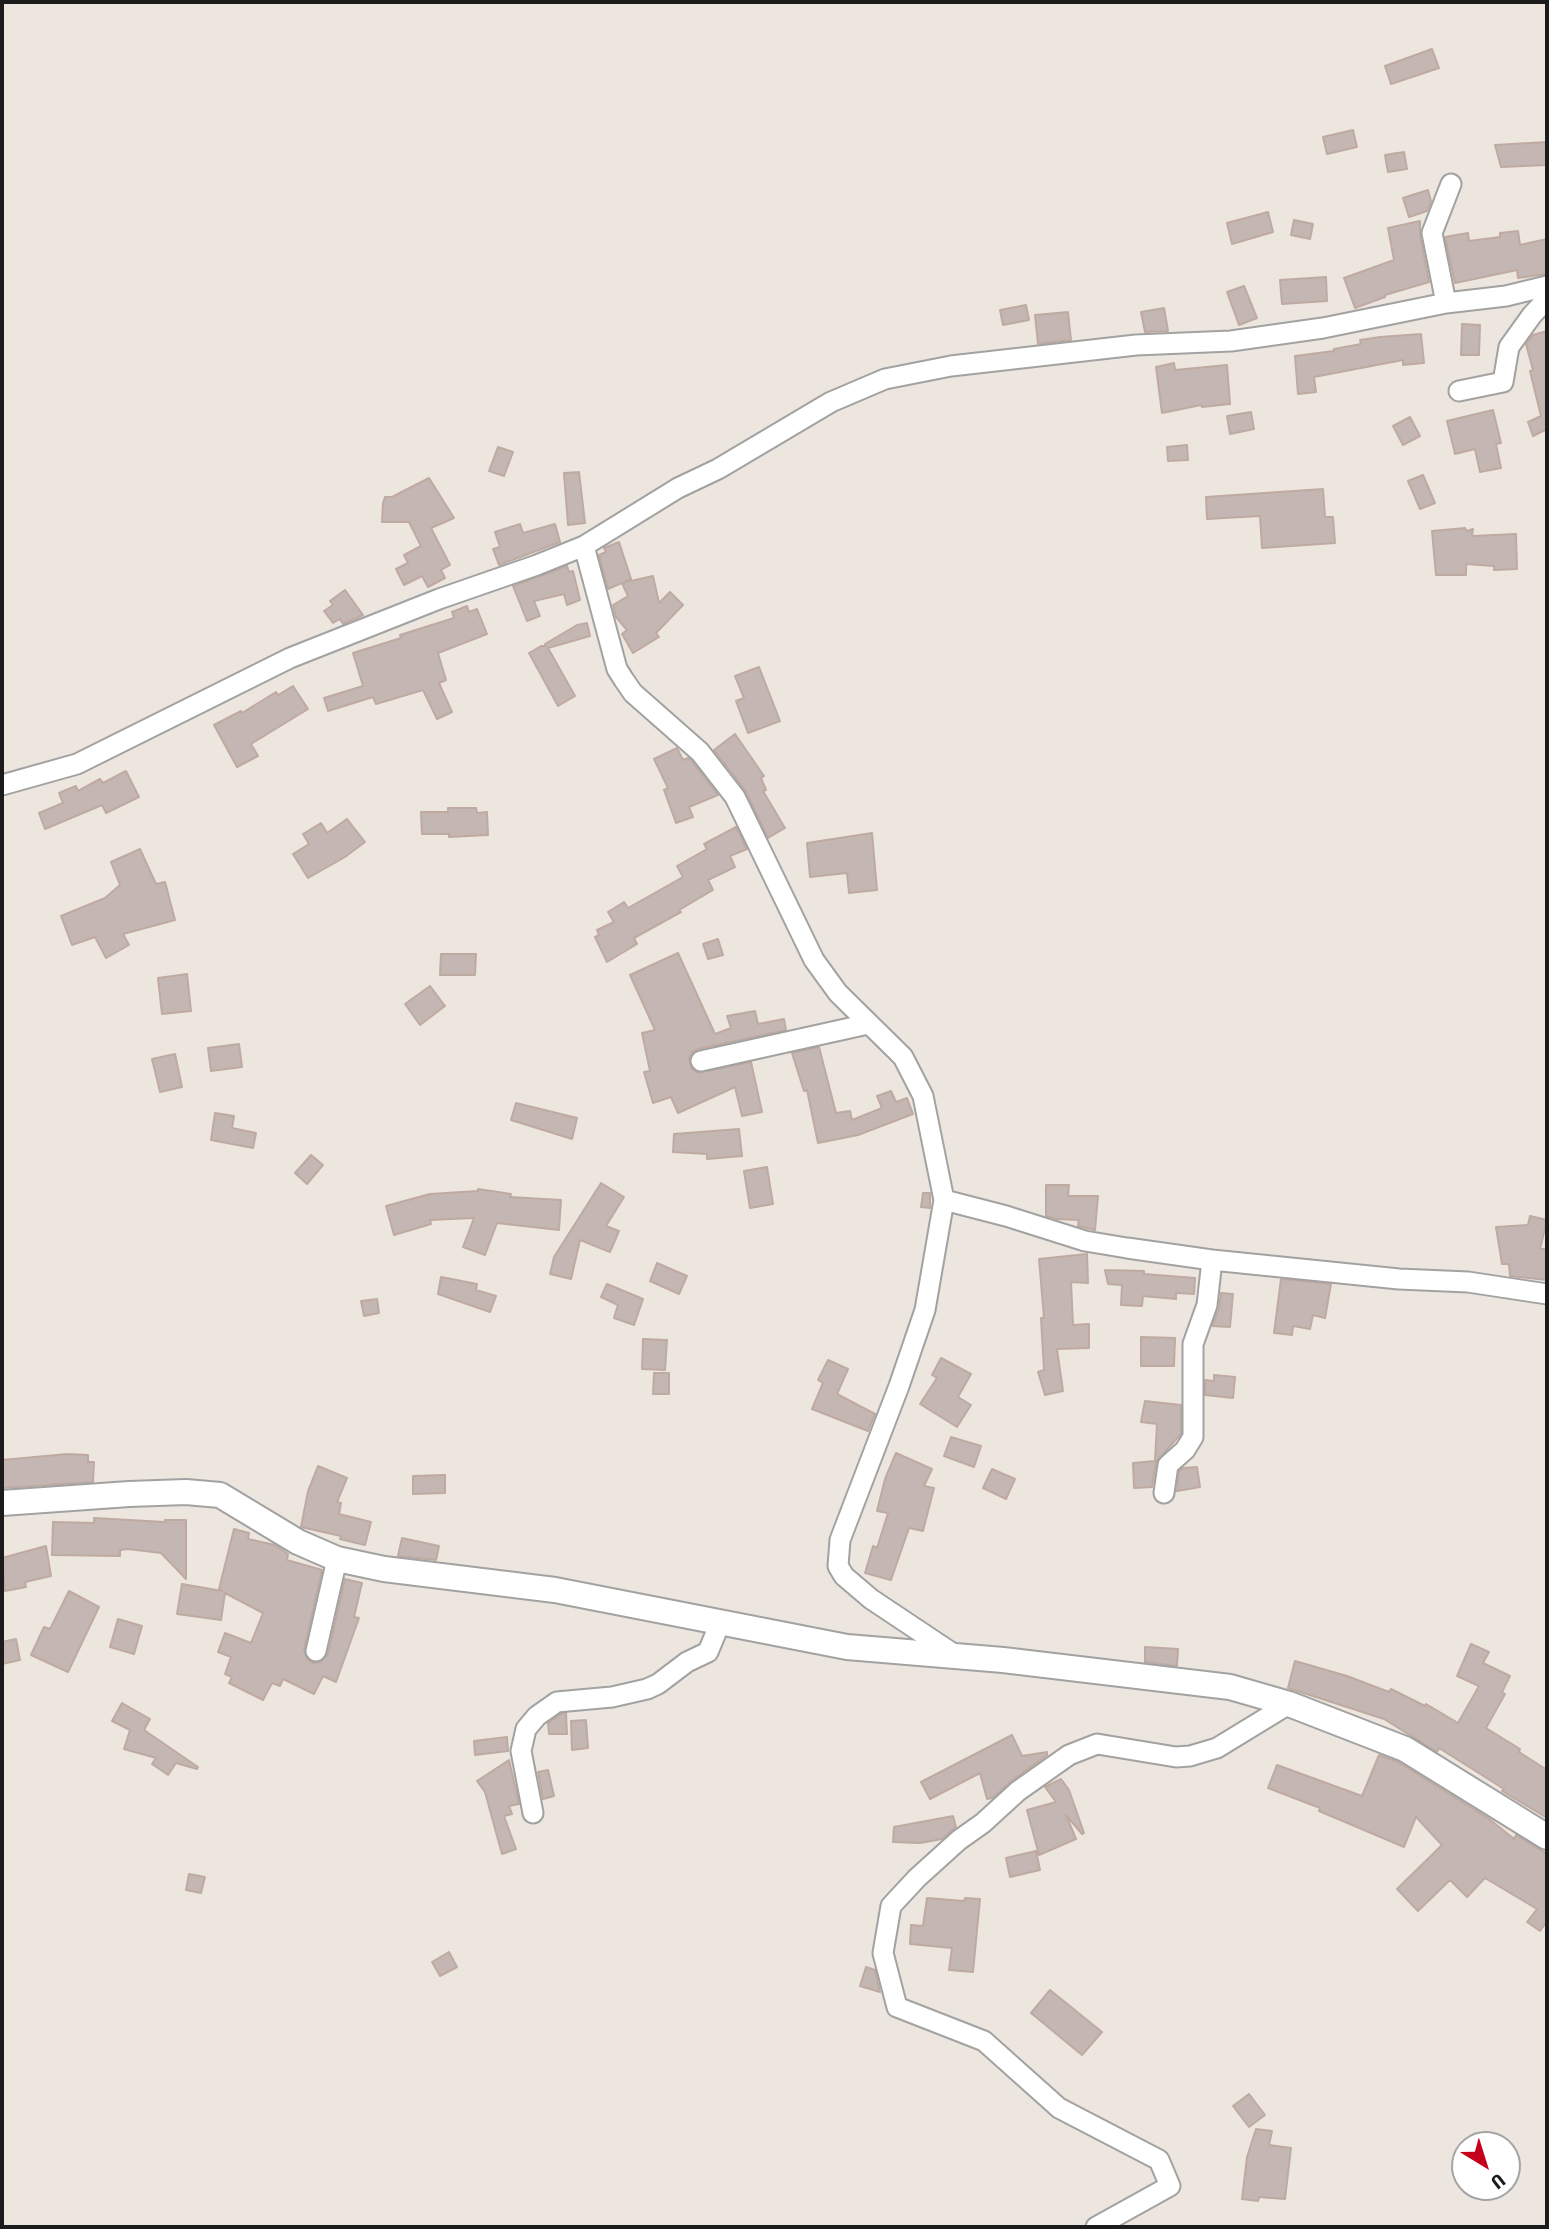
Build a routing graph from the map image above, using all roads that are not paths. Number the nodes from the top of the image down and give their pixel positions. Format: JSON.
{"nodes":[{"id":1,"x":1451,"y":184,"type":"dead end"},
{"id":2,"x":1547,"y":286,"type":"edge"},
{"id":3,"x":1547,"y":299,"type":"edge"},
{"id":4,"x":1446,"y":303,"type":"junction"},
{"id":5,"x":1459,"y":391,"type":"dead end"},
{"id":6,"x":584,"y":546,"type":"junction"},
{"id":7,"x":2,"y":785,"type":"edge"},
{"id":8,"x":867,"y":1024,"type":"junction"},
{"id":9,"x":701,"y":1060,"type":"dead end"},
{"id":10,"x":944,"y":1200,"type":"junction"},
{"id":11,"x":1212,"y":1260,"type":"junction"},
{"id":12,"x":1547,"y":1294,"type":"edge"},
{"id":13,"x":1164,"y":1493,"type":"dead end"},
{"id":14,"x":2,"y":1503,"type":"edge"},
{"id":15,"x":337,"y":1559,"type":"junction"},
{"id":16,"x":720,"y":1623,"type":"junction"},
{"id":17,"x":316,"y":1651,"type":"dead end"},
{"id":18,"x":955,"y":1655,"type":"junction"},
{"id":19,"x":1289,"y":1704,"type":"junction"},
{"id":20,"x":533,"y":1813,"type":"dead end"},
{"id":21,"x":1547,"y":1837,"type":"edge"},
{"id":22,"x":1096,"y":2227,"type":"edge"}],
"edges":[{"from":1,"to":4,"type":"street"},
{"from":2,"to":4,"type":"street"},
{"from":3,"to":5,"type":"street"},
{"from":4,"to":6,"type":"street"},
{"from":6,"to":7,"type":"street"},
{"from":6,"to":8,"type":"street"},
{"from":8,"to":9,"type":"street"},
{"from":8,"to":10,"type":"street"},
{"from":10,"to":11,"type":"street"},
{"from":10,"to":18,"type":"street"},
{"from":11,"to":12,"type":"street"},
{"from":11,"to":13,"type":"street"},
{"from":14,"to":15,"type":"street"},
{"from":15,"to":16,"type":"street"},
{"from":15,"to":17,"type":"street"},
{"from":16,"to":18,"type":"street"},
{"from":16,"to":20,"type":"street"},
{"from":18,"to":19,"type":"street"},
{"from":19,"to":21,"type":"street"},
{"from":19,"to":22,"type":"street"}]}
